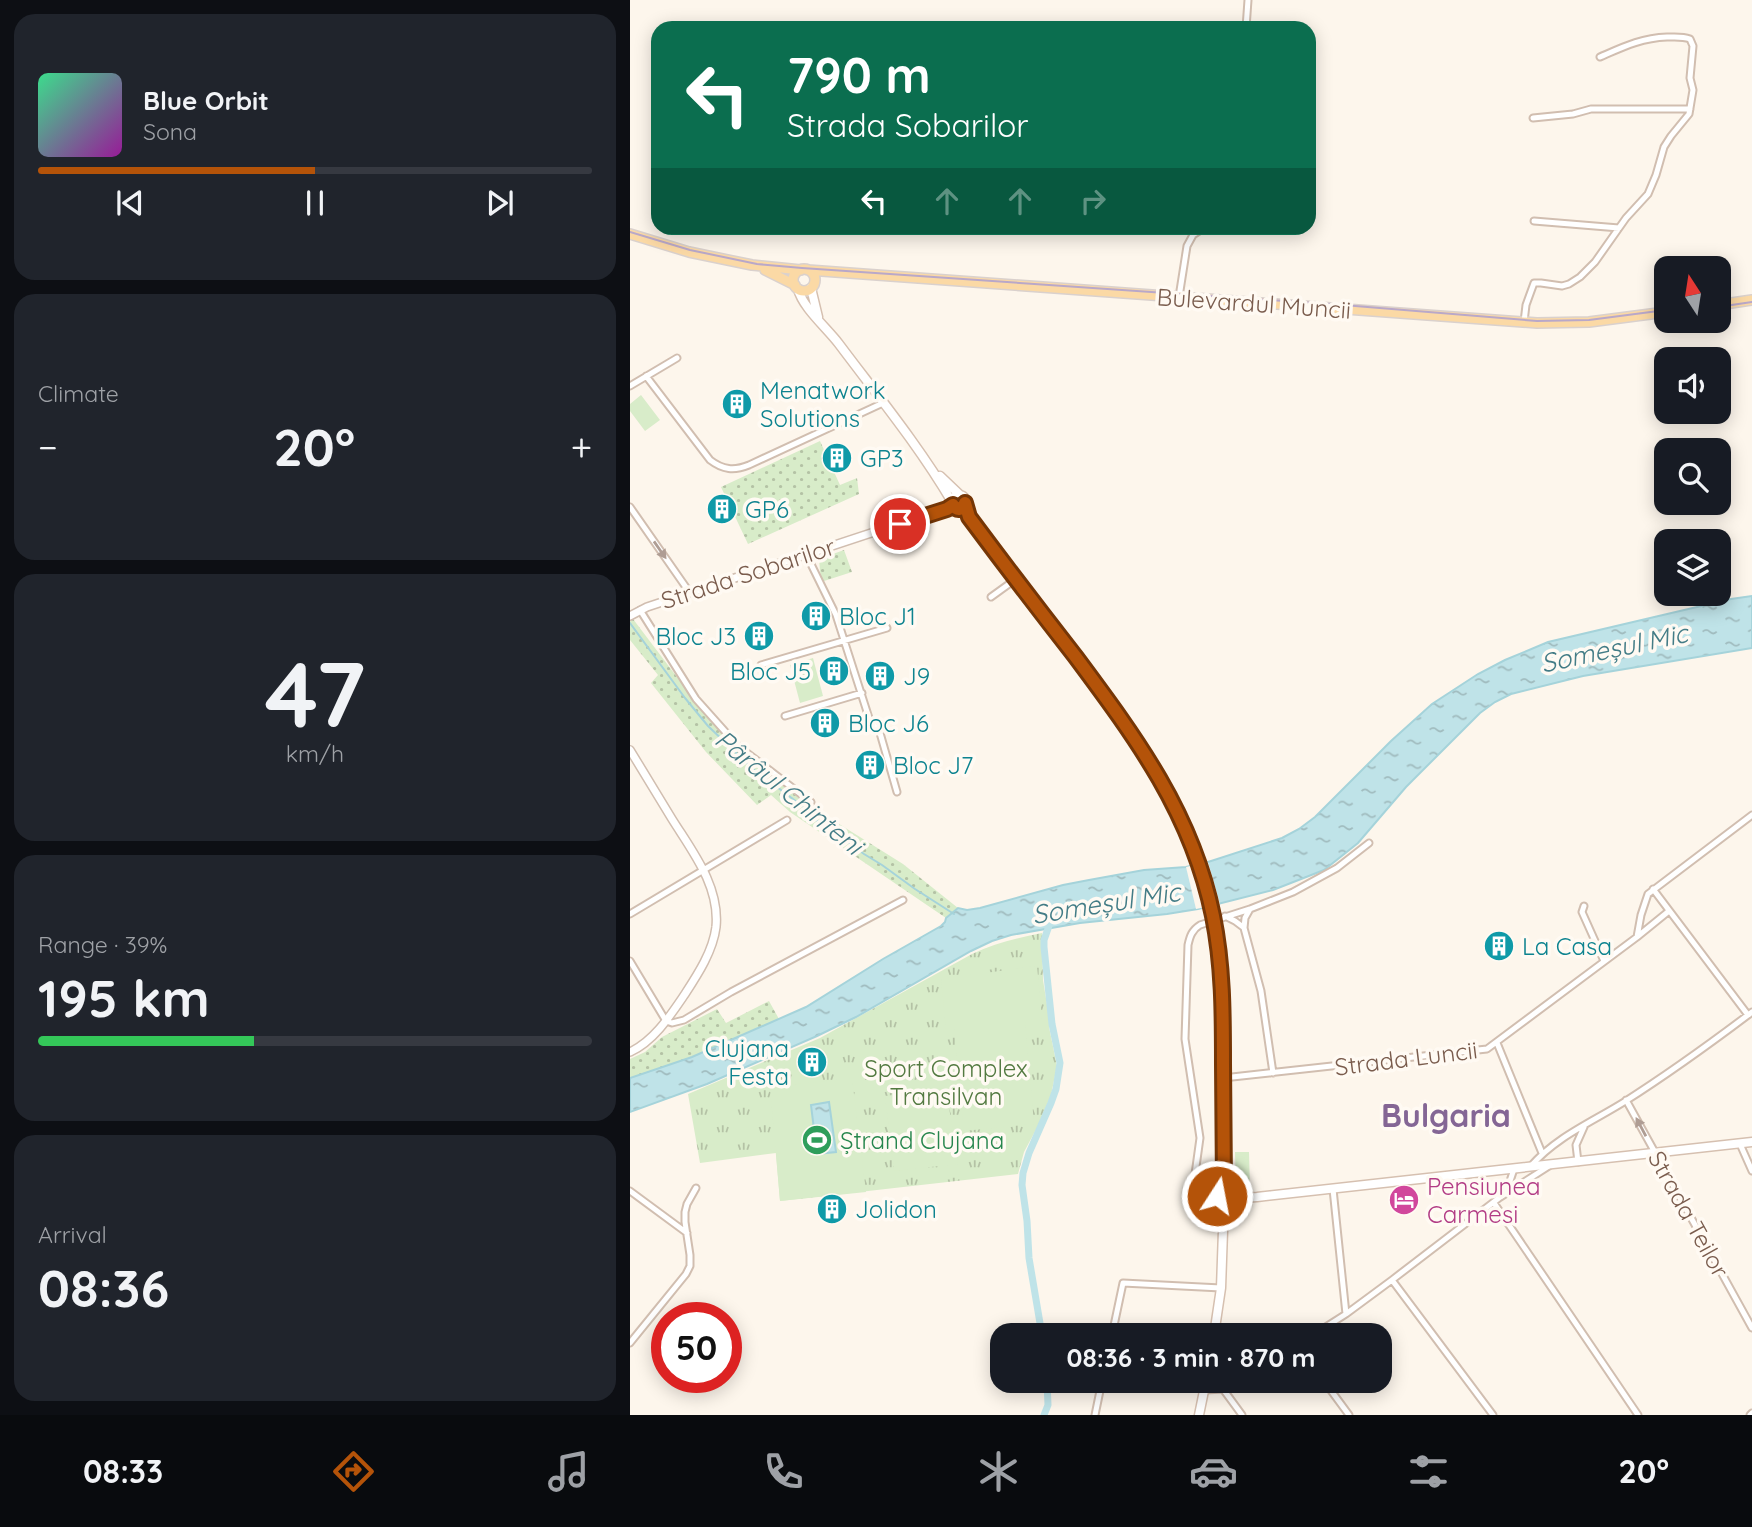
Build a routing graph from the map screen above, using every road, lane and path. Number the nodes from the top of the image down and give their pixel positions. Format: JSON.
{"nodes":[{"id":1,"x":1248,"y":0,"type":"edge"},
{"id":2,"x":1246,"y":21,"type":"edge"},
{"id":3,"x":1600,"y":57,"type":"dead end"},
{"id":4,"x":1690,"y":109,"type":"junction"},
{"id":5,"x":1533,"y":118,"type":"dead end"},
{"id":6,"x":1534,"y":220,"type":"dead end"},
{"id":7,"x":1619,"y":228,"type":"junction"},
{"id":8,"x":630,"y":234,"type":"edge"},
{"id":9,"x":1192,"y":235,"type":"edge"},
{"id":10,"x":757,"y":266,"type":"junction"},
{"id":11,"x":805,"y":270,"type":"junction"},
{"id":12,"x":842,"y":273,"type":"junction"},
{"id":13,"x":796,"y":287,"type":"junction"},
{"id":14,"x":812,"y":287,"type":"junction"},
{"id":15,"x":1179,"y":298,"type":"junction"},
{"id":16,"x":1752,"y":300,"type":"edge"},
{"id":17,"x":1731,"y":303,"type":"edge"},
{"id":18,"x":1654,"y":313,"type":"edge"},
{"id":19,"x":819,"y":319,"type":"junction"},
{"id":20,"x":1524,"y":323,"type":"junction"},
{"id":21,"x":677,"y":358,"type":"dead end"},
{"id":22,"x":646,"y":376,"type":"junction"},
{"id":23,"x":630,"y":386,"type":"edge"},
{"id":24,"x":883,"y":403,"type":"junction"},
{"id":25,"x":933,"y":469,"type":"junction"},
{"id":26,"x":963,"y":499,"type":"junction"},
{"id":27,"x":953,"y":506,"type":"junction"},
{"id":28,"x":630,"y":507,"type":"edge"},
{"id":29,"x":969,"y":517,"type":"junction"},
{"id":30,"x":806,"y":554,"type":"junction"},
{"id":31,"x":1016,"y":579,"type":"junction"},
{"id":32,"x":690,"y":593,"type":"junction"},
{"id":33,"x":991,"y":597,"type":"dead end"},
{"id":34,"x":634,"y":613,"type":"edge"},
{"id":35,"x":887,"y":628,"type":"dead end"},
{"id":36,"x":845,"y":640,"type":"junction"},
{"id":37,"x":761,"y":665,"type":"dead end"},
{"id":38,"x":862,"y":693,"type":"junction"},
{"id":39,"x":785,"y":716,"type":"dead end"},
{"id":40,"x":630,"y":750,"type":"edge"},
{"id":41,"x":897,"y":792,"type":"dead end"},
{"id":42,"x":811,"y":802,"type":"dead end"},
{"id":43,"x":1752,"y":815,"type":"edge"},
{"id":44,"x":787,"y":820,"type":"dead end"},
{"id":45,"x":1369,"y":843,"type":"dead end"},
{"id":46,"x":704,"y":870,"type":"junction"},
{"id":47,"x":1653,"y":889,"type":"junction"},
{"id":48,"x":904,"y":900,"type":"dead end"},
{"id":49,"x":1584,"y":906,"type":"dead end"},
{"id":50,"x":1250,"y":909,"type":"junction"},
{"id":51,"x":1669,"y":911,"type":"junction"},
{"id":52,"x":630,"y":914,"type":"edge"},
{"id":53,"x":1225,"y":916,"type":"junction"},
{"id":54,"x":1244,"y":928,"type":"junction"},
{"id":55,"x":1637,"y":937,"type":"junction"},
{"id":56,"x":630,"y":961,"type":"edge"},
{"id":57,"x":1604,"y":961,"type":"junction"},
{"id":58,"x":1750,"y":1013,"type":"edge"},
{"id":59,"x":666,"y":1021,"type":"junction"},
{"id":60,"x":1497,"y":1043,"type":"junction"},
{"id":61,"x":630,"y":1052,"type":"edge"},
{"id":62,"x":1273,"y":1073,"type":"junction"},
{"id":63,"x":1223,"y":1078,"type":"junction"},
{"id":64,"x":1626,"y":1100,"type":"junction"},
{"id":65,"x":1584,"y":1127,"type":"junction"},
{"id":66,"x":1752,"y":1142,"type":"edge"},
{"id":67,"x":1740,"y":1144,"type":"junction"},
{"id":68,"x":1542,"y":1153,"type":"junction"},
{"id":69,"x":1655,"y":1154,"type":"junction"},
{"id":70,"x":1578,"y":1162,"type":"junction"},
{"id":71,"x":1550,"y":1165,"type":"junction"},
{"id":72,"x":1530,"y":1168,"type":"junction"},
{"id":73,"x":1514,"y":1169,"type":"junction"},
{"id":74,"x":1752,"y":1171,"type":"edge"},
{"id":75,"x":1224,"y":1186,"type":"junction"},
{"id":76,"x":696,"y":1188,"type":"dead end"},
{"id":77,"x":1333,"y":1189,"type":"junction"},
{"id":78,"x":630,"y":1191,"type":"edge"},
{"id":79,"x":1234,"y":1196,"type":"junction"},
{"id":80,"x":1221,"y":1199,"type":"junction"},
{"id":81,"x":1496,"y":1200,"type":"junction"},
{"id":82,"x":687,"y":1234,"type":"junction"},
{"id":83,"x":1392,"y":1280,"type":"junction"},
{"id":84,"x":1221,"y":1288,"type":"junction"},
{"id":85,"x":1346,"y":1314,"type":"junction"},
{"id":86,"x":1115,"y":1323,"type":"edge"},
{"id":87,"x":1216,"y":1323,"type":"edge"},
{"id":88,"x":1332,"y":1323,"type":"edge"},
{"id":89,"x":1752,"y":1328,"type":"edge"},
{"id":90,"x":630,"y":1343,"type":"edge"},
{"id":91,"x":1099,"y":1393,"type":"edge"},
{"id":92,"x":1203,"y":1393,"type":"edge"},
{"id":93,"x":1226,"y":1393,"type":"edge"},
{"id":94,"x":1333,"y":1393,"type":"edge"},
{"id":95,"x":1095,"y":1415,"type":"edge"},
{"id":96,"x":1199,"y":1415,"type":"edge"},
{"id":97,"x":1242,"y":1415,"type":"edge"},
{"id":98,"x":1349,"y":1415,"type":"edge"},
{"id":99,"x":1493,"y":1415,"type":"edge"},
{"id":100,"x":1638,"y":1415,"type":"edge"}],
"edges":[{"from":1,"to":2,"type":"street"},
{"from":3,"to":4,"type":"street"},
{"from":4,"to":5,"type":"street"},
{"from":4,"to":7,"type":"street"},
{"from":6,"to":7,"type":"street"},
{"from":7,"to":20,"type":"street"},
{"from":8,"to":10,"type":"main road","name":"Bulevardul Muncii"},
{"from":9,"to":15,"type":"street"},
{"from":10,"to":11,"type":"main road","name":"Bulevardul Muncii"},
{"from":10,"to":13,"type":"main road","name":"Bulevardul Muncii"},
{"from":11,"to":12,"type":"main road","name":"Bulevardul Muncii"},
{"from":11,"to":13,"type":"main road"},
{"from":11,"to":14,"type":"main road"},
{"from":12,"to":14,"type":"main road","name":"Bulevardul Muncii"},
{"from":12,"to":15,"type":"main road","name":"Bulevardul Muncii"},
{"from":13,"to":14,"type":"main road"},
{"from":13,"to":19,"type":"main road"},
{"from":14,"to":19,"type":"main road"},
{"from":15,"to":20,"type":"main road","name":"Bulevardul Muncii"},
{"from":16,"to":17,"type":"main road"},
{"from":18,"to":20,"type":"main road","name":"Bulevardul Muncii"},
{"from":19,"to":24,"type":"main road"},
{"from":21,"to":22,"type":"street"},
{"from":22,"to":23,"type":"street"},
{"from":22,"to":24,"type":"street"},
{"from":24,"to":25,"type":"main road"},
{"from":25,"to":26,"type":"main road"},
{"from":25,"to":27,"type":"main road"},
{"from":26,"to":27,"type":"main road"},
{"from":26,"to":29,"type":"main road"},
{"from":27,"to":29,"type":"main road"},
{"from":27,"to":30,"type":"street","name":"Strada Sobarilor"},
{"from":28,"to":32,"type":"street","one_way":true},
{"from":29,"to":31,"type":"main road"},
{"from":30,"to":32,"type":"street","name":"Strada Sobarilor"},
{"from":30,"to":36,"type":"street"},
{"from":31,"to":33,"type":"street"},
{"from":31,"to":63,"type":"main road","bridge":true},
{"from":32,"to":34,"type":"street","name":"Strada Sobarilor"},
{"from":34,"to":42,"type":"street"},
{"from":35,"to":36,"type":"street"},
{"from":36,"to":37,"type":"street"},
{"from":36,"to":38,"type":"street"},
{"from":38,"to":39,"type":"street"},
{"from":38,"to":41,"type":"street"},
{"from":40,"to":46,"type":"street"},
{"from":43,"to":47,"type":"street"},
{"from":44,"to":46,"type":"street"},
{"from":45,"to":50,"type":"street"},
{"from":46,"to":52,"type":"street"},
{"from":46,"to":59,"type":"street"},
{"from":47,"to":51,"type":"street"},
{"from":47,"to":55,"type":"street"},
{"from":48,"to":59,"type":"street"},
{"from":49,"to":57,"type":"street"},
{"from":50,"to":53,"type":"street"},
{"from":50,"to":54,"type":"street"},
{"from":51,"to":55,"type":"street","name":"Strada Luncii"},
{"from":51,"to":58,"type":"street"},
{"from":53,"to":54,"type":"street"},
{"from":53,"to":80,"type":"street"},
{"from":54,"to":62,"type":"street"},
{"from":55,"to":57,"type":"street","name":"Strada Luncii"},
{"from":56,"to":59,"type":"street"},
{"from":57,"to":60,"type":"street","name":"Strada Luncii"},
{"from":58,"to":64,"type":"street"},
{"from":59,"to":61,"type":"street"},
{"from":60,"to":62,"type":"street","name":"Strada Luncii"},
{"from":60,"to":68,"type":"street"},
{"from":62,"to":63,"type":"street","name":"Strada Luncii"},
{"from":63,"to":75,"type":"main road"},
{"from":64,"to":65,"type":"street"},
{"from":69,"to":64,"type":"street","name":"Strada Teilor","one_way":true},
{"from":65,"to":68,"type":"street"},
{"from":65,"to":70,"type":"street"},
{"from":66,"to":67,"type":"main road"},
{"from":67,"to":69,"type":"main road"},
{"from":67,"to":74,"type":"street"},
{"from":68,"to":72,"type":"street"},
{"from":69,"to":70,"type":"main road"},
{"from":69,"to":89,"type":"street","name":"Strada Teilor"},
{"from":70,"to":71,"type":"main road"},
{"from":71,"to":72,"type":"main road"},
{"from":71,"to":81,"type":"street"},
{"from":72,"to":73,"type":"main road"},
{"from":73,"to":77,"type":"main road"},
{"from":73,"to":81,"type":"street"},
{"from":75,"to":79,"type":"main road"},
{"from":75,"to":80,"type":"main road"},
{"from":76,"to":82,"type":"street"},
{"from":77,"to":79,"type":"main road"},
{"from":77,"to":85,"type":"street"},
{"from":78,"to":82,"type":"street"},
{"from":79,"to":80,"type":"main road"},
{"from":80,"to":84,"type":"main road"},
{"from":81,"to":83,"type":"street"},
{"from":81,"to":100,"type":"street"},
{"from":82,"to":90,"type":"street"},
{"from":83,"to":85,"type":"street"},
{"from":83,"to":99,"type":"street"},
{"from":84,"to":86,"type":"street"},
{"from":84,"to":87,"type":"main road"},
{"from":85,"to":88,"type":"street"},
{"from":91,"to":95,"type":"street"},
{"from":92,"to":96,"type":"main road"},
{"from":93,"to":97,"type":"street"},
{"from":94,"to":98,"type":"street"}]}
